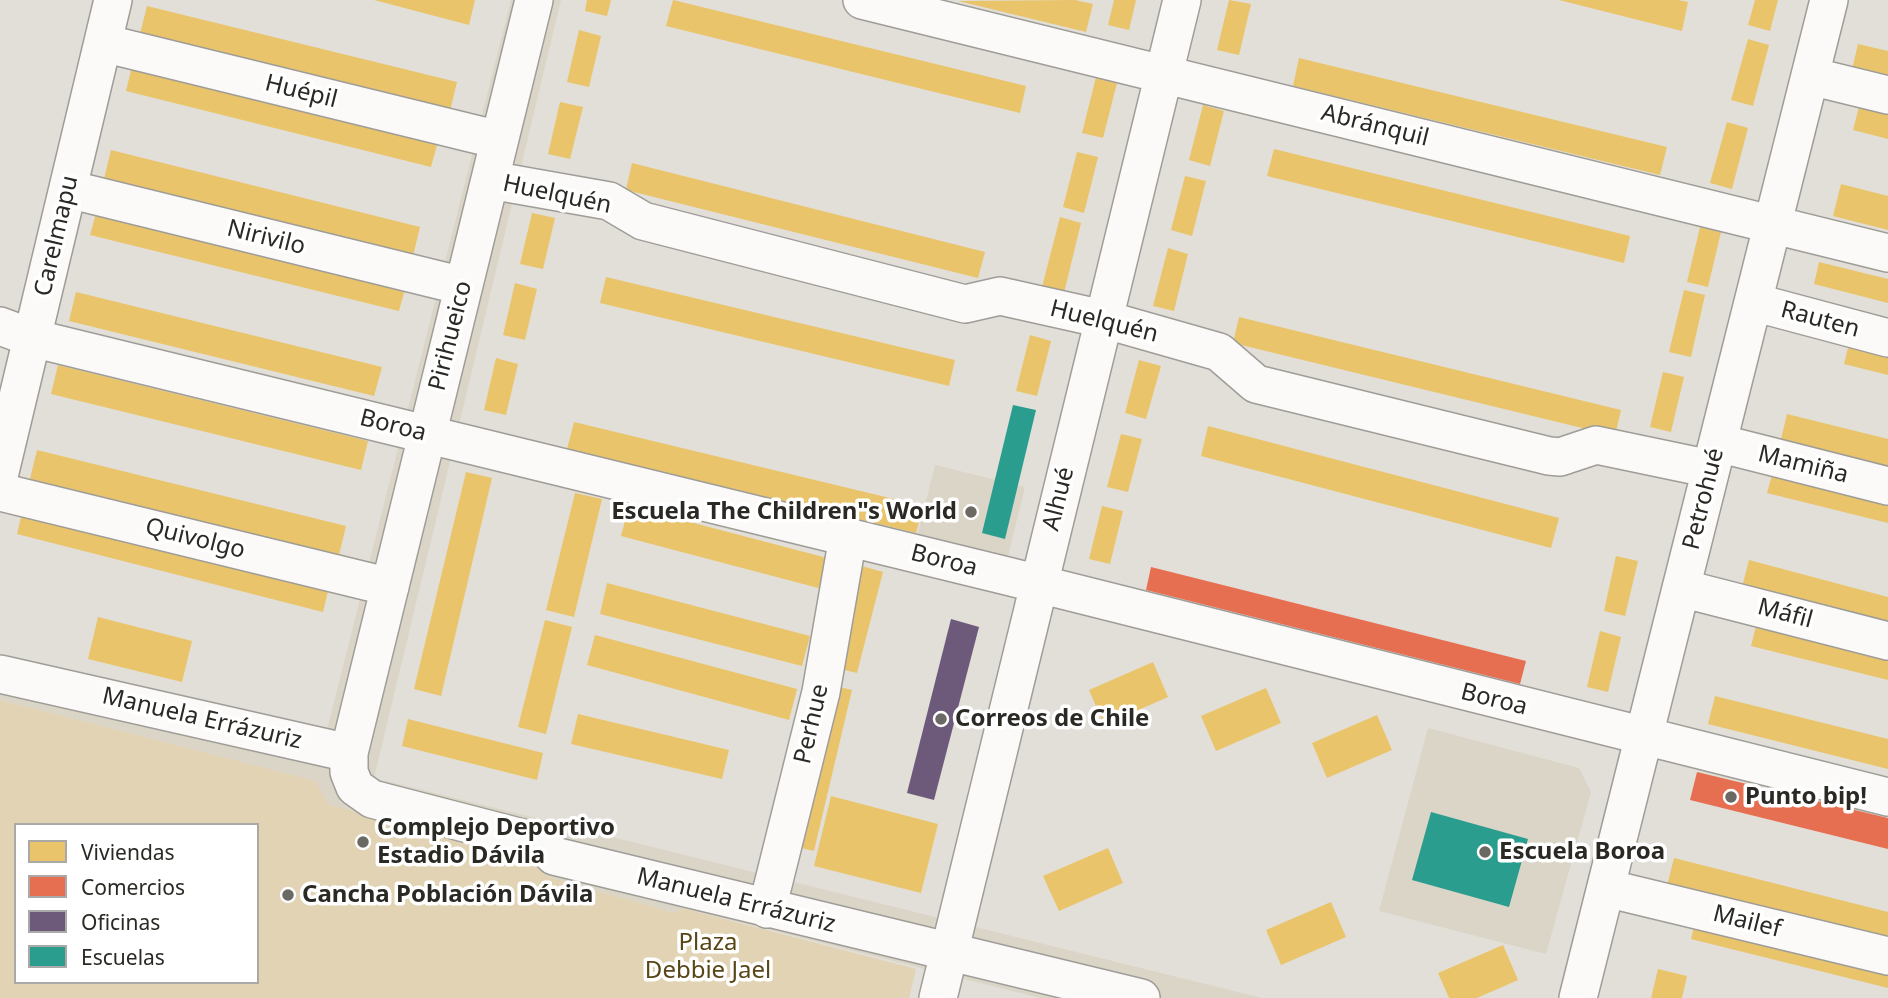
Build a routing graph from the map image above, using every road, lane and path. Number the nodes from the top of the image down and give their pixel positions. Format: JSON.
{"nodes":[{"id":1,"x":113,"y":0,"type":"edge"},
{"id":2,"x":862,"y":0,"type":"edge"},
{"id":3,"x":1182,"y":0,"type":"edge"},
{"id":4,"x":1829,"y":0,"type":"edge"},
{"id":5,"x":532,"y":1,"type":"edge"},
{"id":6,"x":103,"y":43,"type":"junction"},
{"id":7,"x":1164,"y":74,"type":"junction"},
{"id":8,"x":1810,"y":76,"type":"junction"},
{"id":9,"x":1888,"y":95,"type":"edge"},
{"id":10,"x":499,"y":140,"type":"junction"},
{"id":11,"x":490,"y":180,"type":"junction"},
{"id":12,"x":68,"y":190,"type":"junction"},
{"id":13,"x":1773,"y":224,"type":"junction"},
{"id":14,"x":1888,"y":253,"type":"edge"},
{"id":15,"x":463,"y":286,"type":"junction"},
{"id":16,"x":1753,"y":302,"type":"junction"},
{"id":17,"x":1103,"y":319,"type":"junction"},
{"id":18,"x":16,"y":332,"type":"edge"},
{"id":19,"x":1888,"y":338,"type":"edge"},
{"id":20,"x":427,"y":435,"type":"junction"},
{"id":21,"x":1715,"y":456,"type":"junction"},
{"id":22,"x":0,"y":472,"type":"edge"},
{"id":23,"x":1888,"y":486,"type":"edge"},
{"id":24,"x":0,"y":492,"type":"edge"},
{"id":25,"x":848,"y":537,"type":"junction"},
{"id":26,"x":1038,"y":584,"type":"junction"},
{"id":27,"x":390,"y":587,"type":"junction"},
{"id":28,"x":1681,"y":588,"type":"junction"},
{"id":29,"x":1888,"y":641,"type":"edge"},
{"id":30,"x":0,"y":674,"type":"edge"},
{"id":31,"x":1644,"y":738,"type":"junction"},
{"id":32,"x":349,"y":753,"type":"junction"},
{"id":33,"x":1888,"y":797,"type":"edge"},
{"id":34,"x":1606,"y":888,"type":"junction"},
{"id":35,"x":767,"y":909,"type":"junction"},
{"id":36,"x":947,"y":953,"type":"junction"},
{"id":37,"x":1888,"y":956,"type":"edge"},
{"id":38,"x":938,"y":998,"type":"edge"},
{"id":39,"x":1141,"y":998,"type":"edge"},
{"id":40,"x":1578,"y":998,"type":"edge"}],
"edges":[{"from":1,"to":6,"type":"street","name":"Carelmapu"},
{"from":2,"to":7,"type":"street","name":"Abránquil"},
{"from":3,"to":7,"type":"street","name":"Alhué"},
{"from":4,"to":8,"type":"street","name":"Petrohué"},
{"from":5,"to":10,"type":"street","name":"Pirihueico"},
{"from":6,"to":10,"type":"street","name":"Huépil"},
{"from":6,"to":12,"type":"street","name":"Carelmapu"},
{"from":7,"to":13,"type":"street","name":"Abránquil"},
{"from":7,"to":17,"type":"street","name":"Alhué"},
{"from":8,"to":9,"type":"street"},
{"from":8,"to":13,"type":"street","name":"Petrohué"},
{"from":10,"to":11,"type":"street","name":"Pirihueico"},
{"from":11,"to":15,"type":"street","name":"Pirihueico"},
{"from":11,"to":17,"type":"street","name":"Huelquén"},
{"from":12,"to":15,"type":"street","name":"Nirivilo"},
{"from":12,"to":18,"type":"street","name":"Carelmapu"},
{"from":13,"to":14,"type":"street","name":"Abránquil"},
{"from":13,"to":16,"type":"street","name":"Petrohué"},
{"from":15,"to":20,"type":"street","name":"Pirihueico"},
{"from":16,"to":19,"type":"street","name":"Rauten"},
{"from":16,"to":21,"type":"street","name":"Petrohué"},
{"from":17,"to":21,"type":"street","name":"Huelquén"},
{"from":17,"to":26,"type":"street","name":"Alhué"},
{"from":18,"to":20,"type":"street","name":"Boroa"},
{"from":18,"to":22,"type":"street","name":"Carelmapu"},
{"from":20,"to":25,"type":"street","name":"Boroa"},
{"from":20,"to":27,"type":"street","name":"Pirihueico"},
{"from":21,"to":23,"type":"street","name":"Mamiña"},
{"from":21,"to":28,"type":"street","name":"Petrohué"},
{"from":24,"to":27,"type":"street","name":"Quivolgo"},
{"from":25,"to":26,"type":"street","name":"Boroa"},
{"from":25,"to":35,"type":"street","name":"Perhue"},
{"from":26,"to":31,"type":"street","name":"Boroa"},
{"from":26,"to":36,"type":"street","name":"Alhué"},
{"from":27,"to":32,"type":"street","name":"Pirihueico"},
{"from":28,"to":29,"type":"street","name":"Máfil"},
{"from":28,"to":31,"type":"street","name":"Petrohué"},
{"from":30,"to":32,"type":"street","name":"Manuela Errázuriz"},
{"from":31,"to":33,"type":"street","name":"Boroa"},
{"from":31,"to":34,"type":"street","name":"Petrohué"},
{"from":32,"to":35,"type":"street","name":"Manuela Errázuriz"},
{"from":34,"to":37,"type":"street","name":"Mailef"},
{"from":34,"to":40,"type":"street","name":"Petrohué"},
{"from":35,"to":36,"type":"street","name":"Manuela Errázuriz"},
{"from":36,"to":38,"type":"street","name":"Alhué"},
{"from":36,"to":39,"type":"street","name":"Manuela Errázuriz"}]}
